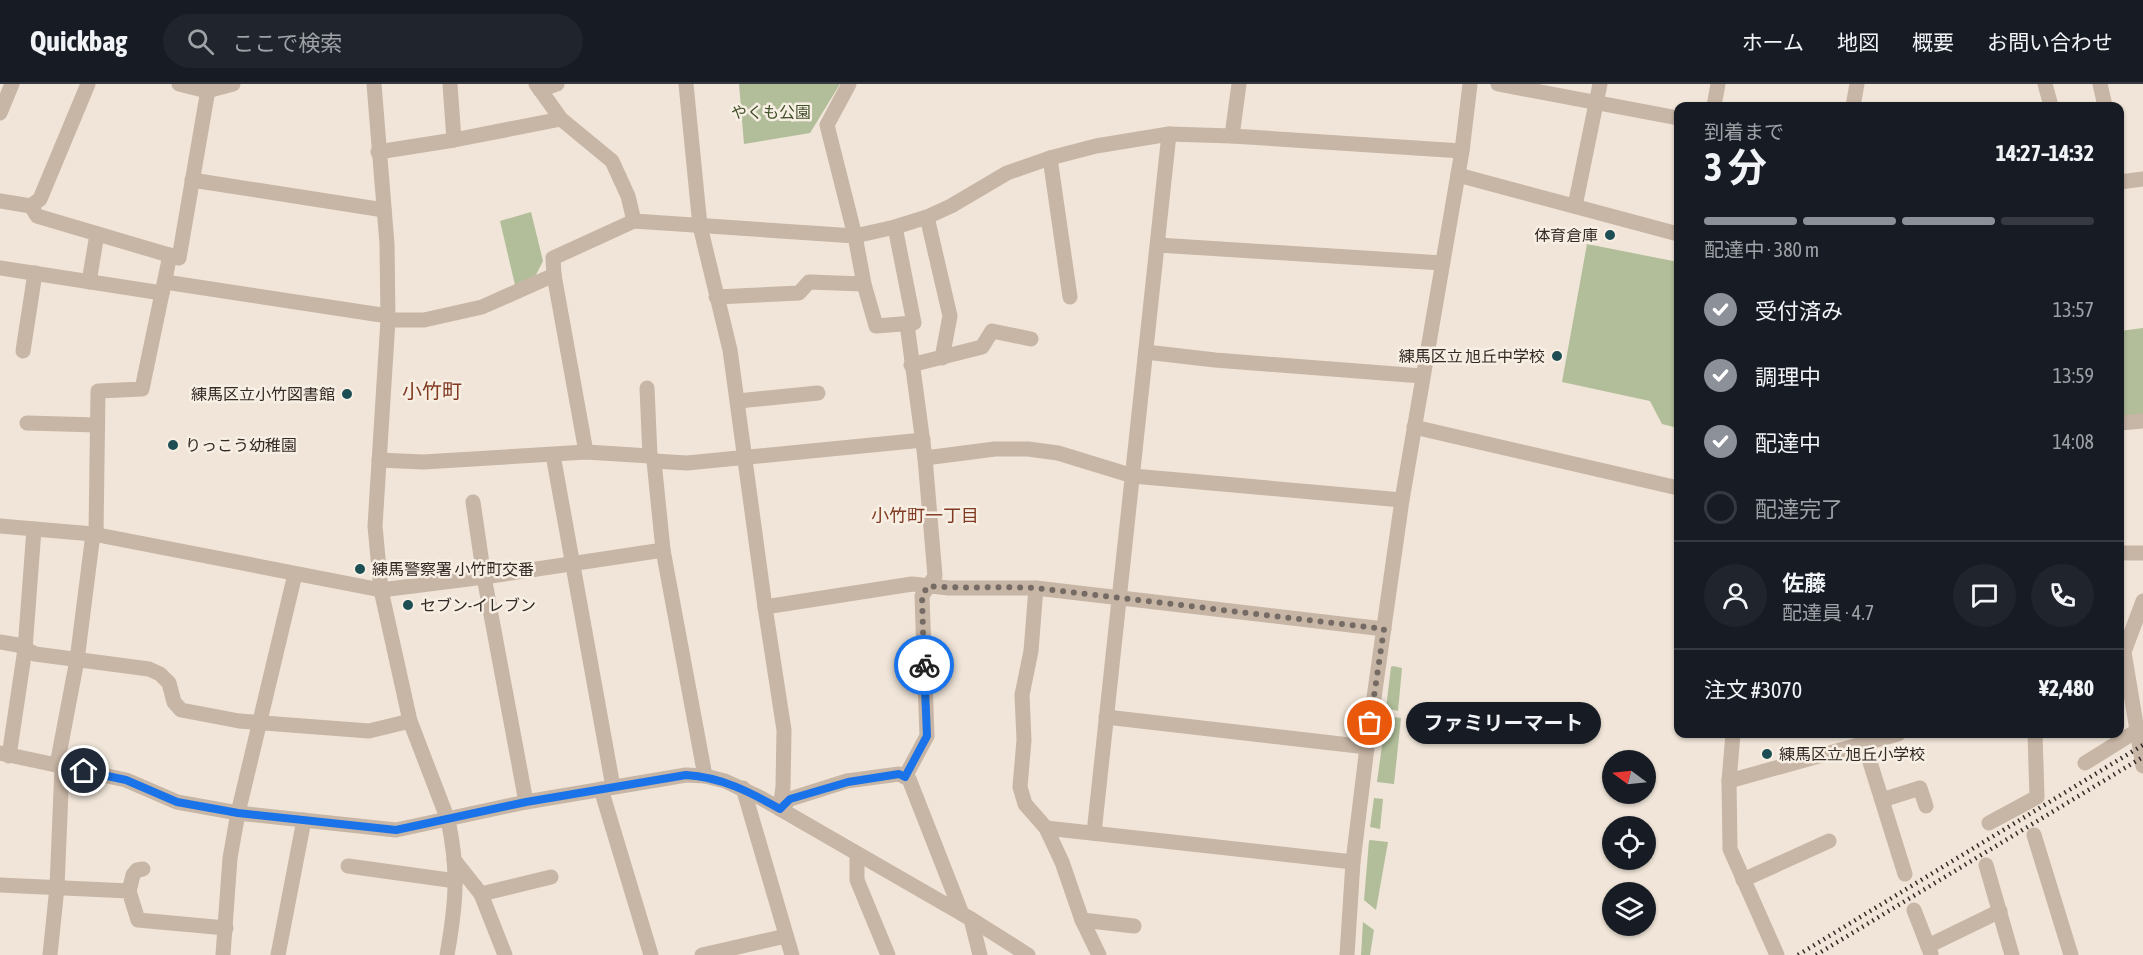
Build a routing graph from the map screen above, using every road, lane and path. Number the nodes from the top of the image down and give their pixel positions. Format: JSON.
{"nodes":[{"id":1,"x":12,"y":84,"type":"edge"},
{"id":2,"x":88,"y":84,"type":"edge"},
{"id":3,"x":180,"y":84,"type":"edge"},
{"id":4,"x":233,"y":84,"type":"edge"},
{"id":5,"x":374,"y":84,"type":"edge"},
{"id":6,"x":450,"y":84,"type":"edge"},
{"id":7,"x":557,"y":84,"type":"edge"},
{"id":8,"x":686,"y":84,"type":"edge"},
{"id":9,"x":849,"y":84,"type":"edge"},
{"id":10,"x":1239,"y":84,"type":"edge"},
{"id":11,"x":1470,"y":84,"type":"edge"},
{"id":12,"x":1498,"y":84,"type":"edge"},
{"id":13,"x":1600,"y":84,"type":"edge"},
{"id":14,"x":1718,"y":84,"type":"edge"},
{"id":15,"x":1857,"y":84,"type":"edge"},
{"id":16,"x":2045,"y":84,"type":"edge"},
{"id":17,"x":2100,"y":84,"type":"edge"},
{"id":18,"x":208,"y":87,"type":"edge"},
{"id":19,"x":538,"y":87,"type":"edge"},
{"id":20,"x":1598,"y":102,"type":"junction"},
{"id":21,"x":1715,"y":102,"type":"edge"},
{"id":22,"x":1854,"y":102,"type":"edge"},
{"id":23,"x":2050,"y":102,"type":"edge"},
{"id":24,"x":2104,"y":102,"type":"edge"},
{"id":25,"x":0,"y":113,"type":"edge"},
{"id":26,"x":1674,"y":117,"type":"edge"},
{"id":27,"x":561,"y":119,"type":"junction"},
{"id":28,"x":1169,"y":134,"type":"junction"},
{"id":29,"x":1232,"y":136,"type":"junction"},
{"id":30,"x":454,"y":140,"type":"junction"},
{"id":31,"x":378,"y":152,"type":"junction"},
{"id":32,"x":1462,"y":152,"type":"junction"},
{"id":33,"x":1050,"y":159,"type":"junction"},
{"id":34,"x":1458,"y":175,"type":"junction"},
{"id":35,"x":2124,"y":178,"type":"edge"},
{"id":36,"x":2143,"y":179,"type":"edge"},
{"id":37,"x":192,"y":180,"type":"junction"},
{"id":38,"x":0,"y":201,"type":"edge"},
{"id":39,"x":31,"y":206,"type":"junction"},
{"id":40,"x":1575,"y":206,"type":"junction"},
{"id":41,"x":384,"y":210,"type":"junction"},
{"id":42,"x":927,"y":217,"type":"junction"},
{"id":43,"x":634,"y":221,"type":"junction"},
{"id":44,"x":700,"y":226,"type":"junction"},
{"id":45,"x":895,"y":227,"type":"junction"},
{"id":46,"x":1674,"y":233,"type":"edge"},
{"id":47,"x":98,"y":234,"type":"junction"},
{"id":48,"x":855,"y":236,"type":"junction"},
{"id":49,"x":1158,"y":245,"type":"junction"},
{"id":50,"x":170,"y":255,"type":"junction"},
{"id":51,"x":1442,"y":263,"type":"junction"},
{"id":52,"x":0,"y":268,"type":"edge"},
{"id":53,"x":35,"y":273,"type":"junction"},
{"id":54,"x":554,"y":275,"type":"junction"},
{"id":55,"x":89,"y":282,"type":"junction"},
{"id":56,"x":864,"y":284,"type":"junction"},
{"id":57,"x":163,"y":287,"type":"junction"},
{"id":58,"x":716,"y":297,"type":"junction"},
{"id":59,"x":1070,"y":297,"type":"dead end"},
{"id":60,"x":388,"y":318,"type":"junction"},
{"id":61,"x":907,"y":324,"type":"junction"},
{"id":62,"x":1031,"y":339,"type":"dead end"},
{"id":63,"x":23,"y":351,"type":"dead end"},
{"id":64,"x":1146,"y":352,"type":"junction"},
{"id":65,"x":942,"y":358,"type":"junction"},
{"id":66,"x":911,"y":366,"type":"junction"},
{"id":67,"x":1422,"y":376,"type":"junction"},
{"id":68,"x":647,"y":388,"type":"dead end"},
{"id":69,"x":818,"y":393,"type":"dead end"},
{"id":70,"x":738,"y":401,"type":"junction"},
{"id":71,"x":2143,"y":421,"type":"edge"},
{"id":72,"x":27,"y":423,"type":"dead end"},
{"id":73,"x":2124,"y":423,"type":"edge"},
{"id":74,"x":97,"y":425,"type":"junction"},
{"id":75,"x":1414,"y":427,"type":"junction"},
{"id":76,"x":923,"y":440,"type":"junction"},
{"id":77,"x":586,"y":452,"type":"junction"},
{"id":78,"x":553,"y":455,"type":"junction"},
{"id":79,"x":652,"y":458,"type":"junction"},
{"id":80,"x":745,"y":458,"type":"junction"},
{"id":81,"x":925,"y":458,"type":"junction"},
{"id":82,"x":379,"y":460,"type":"junction"},
{"id":83,"x":1133,"y":476,"type":"junction"},
{"id":84,"x":1674,"y":487,"type":"edge"},
{"id":85,"x":1402,"y":500,"type":"junction"},
{"id":86,"x":473,"y":502,"type":"dead end"},
{"id":87,"x":0,"y":526,"type":"edge"},
{"id":88,"x":34,"y":529,"type":"junction"},
{"id":89,"x":95,"y":534,"type":"junction"},
{"id":90,"x":663,"y":550,"type":"junction"},
{"id":91,"x":2124,"y":553,"type":"edge"},
{"id":92,"x":2143,"y":553,"type":"edge"},
{"id":93,"x":572,"y":565,"type":"junction"},
{"id":94,"x":295,"y":574,"type":"junction"},
{"id":95,"x":484,"y":577,"type":"junction"},
{"id":96,"x":928,"y":586,"type":"junction"},
{"id":97,"x":1036,"y":588,"type":"junction"},
{"id":98,"x":381,"y":590,"type":"junction"},
{"id":99,"x":1120,"y":597,"type":"junction"},
{"id":100,"x":2143,"y":601,"type":"edge"},
{"id":101,"x":765,"y":607,"type":"junction"},
{"id":102,"x":1384,"y":629,"type":"junction"},
{"id":103,"x":0,"y":642,"type":"edge"},
{"id":104,"x":2124,"y":648,"type":"edge"},
{"id":105,"x":25,"y":649,"type":"junction"},
{"id":106,"x":77,"y":660,"type":"junction"},
{"id":107,"x":2124,"y":663,"type":"edge"},
{"id":108,"x":1106,"y":717,"type":"junction"},
{"id":109,"x":410,"y":721,"type":"junction"},
{"id":110,"x":260,"y":722,"type":"junction"},
{"id":111,"x":2138,"y":730,"type":"junction"},
{"id":112,"x":1733,"y":738,"type":"edge"},
{"id":113,"x":1883,"y":738,"type":"edge"},
{"id":114,"x":2035,"y":738,"type":"edge"},
{"id":115,"x":1864,"y":743,"type":"junction"},
{"id":116,"x":1367,"y":747,"type":"junction"},
{"id":117,"x":4,"y":754,"type":"edge"},
{"id":118,"x":2085,"y":763,"type":"dead end"},
{"id":119,"x":60,"y":766,"type":"junction"},
{"id":120,"x":2143,"y":766,"type":"edge"},
{"id":121,"x":705,"y":776,"type":"junction"},
{"id":122,"x":905,"y":777,"type":"junction"},
{"id":123,"x":1729,"y":781,"type":"junction"},
{"id":124,"x":607,"y":788,"type":"junction"},
{"id":125,"x":742,"y":788,"type":"junction"},
{"id":126,"x":1881,"y":800,"type":"junction"},
{"id":127,"x":526,"y":802,"type":"junction"},
{"id":128,"x":1926,"y":806,"type":"dead end"},
{"id":129,"x":780,"y":809,"type":"junction"},
{"id":130,"x":238,"y":813,"type":"junction"},
{"id":131,"x":304,"y":820,"type":"junction"},
{"id":132,"x":448,"y":820,"type":"junction"},
{"id":133,"x":1989,"y":823,"type":"dead end"},
{"id":134,"x":1046,"y":828,"type":"junction"},
{"id":135,"x":1094,"y":833,"type":"junction"},
{"id":136,"x":2034,"y":835,"type":"dead end"},
{"id":137,"x":1829,"y":841,"type":"dead end"},
{"id":138,"x":857,"y":854,"type":"junction"},
{"id":139,"x":454,"y":860,"type":"junction"},
{"id":140,"x":1353,"y":862,"type":"junction"},
{"id":141,"x":1986,"y":865,"type":"dead end"},
{"id":142,"x":348,"y":866,"type":"dead end"},
{"id":143,"x":143,"y":869,"type":"dead end"},
{"id":144,"x":1905,"y":874,"type":"dead end"},
{"id":145,"x":551,"y":878,"type":"dead end"},
{"id":146,"x":1743,"y":880,"type":"junction"},
{"id":147,"x":456,"y":881,"type":"junction"},
{"id":148,"x":0,"y":885,"type":"edge"},
{"id":149,"x":57,"y":887,"type":"junction"},
{"id":150,"x":129,"y":891,"type":"junction"},
{"id":151,"x":481,"y":894,"type":"junction"},
{"id":152,"x":1914,"y":910,"type":"dead end"},
{"id":153,"x":2000,"y":912,"type":"junction"},
{"id":154,"x":966,"y":917,"type":"junction"},
{"id":155,"x":1082,"y":920,"type":"junction"},
{"id":156,"x":1134,"y":926,"type":"dead end"},
{"id":157,"x":226,"y":928,"type":"junction"},
{"id":158,"x":786,"y":936,"type":"junction"},
{"id":159,"x":1930,"y":951,"type":"edge"},
{"id":160,"x":1774,"y":954,"type":"edge"},
{"id":161,"x":50,"y":955,"type":"edge"},
{"id":162,"x":223,"y":955,"type":"edge"},
{"id":163,"x":278,"y":955,"type":"edge"},
{"id":164,"x":447,"y":955,"type":"edge"},
{"id":165,"x":505,"y":955,"type":"edge"},
{"id":166,"x":651,"y":955,"type":"edge"},
{"id":167,"x":702,"y":955,"type":"edge"},
{"id":168,"x":792,"y":955,"type":"edge"},
{"id":169,"x":888,"y":955,"type":"edge"},
{"id":170,"x":980,"y":955,"type":"edge"},
{"id":171,"x":1029,"y":955,"type":"edge"},
{"id":172,"x":1099,"y":955,"type":"edge"},
{"id":173,"x":1347,"y":955,"type":"edge"},
{"id":174,"x":2012,"y":955,"type":"edge"},
{"id":175,"x":2071,"y":955,"type":"edge"}],
"edges":[{"from":1,"to":25,"type":"street"},
{"from":2,"to":39,"type":"street"},
{"from":3,"to":18,"type":"street"},
{"from":4,"to":18,"type":"street"},
{"from":5,"to":31,"type":"street"},
{"from":6,"to":30,"type":"street"},
{"from":7,"to":19,"type":"street"},
{"from":8,"to":44,"type":"street"},
{"from":9,"to":48,"type":"street"},
{"from":10,"to":29,"type":"street"},
{"from":11,"to":32,"type":"street"},
{"from":12,"to":20,"type":"street"},
{"from":13,"to":20,"type":"street"},
{"from":14,"to":21,"type":"street"},
{"from":15,"to":22,"type":"street"},
{"from":16,"to":23,"type":"street"},
{"from":17,"to":24,"type":"street"},
{"from":18,"to":37,"type":"street"},
{"from":19,"to":27,"type":"street"},
{"from":20,"to":26,"type":"street"},
{"from":20,"to":40,"type":"street"},
{"from":27,"to":30,"type":"street"},
{"from":27,"to":43,"type":"street"},
{"from":28,"to":29,"type":"street"},
{"from":28,"to":33,"type":"street"},
{"from":28,"to":49,"type":"street"},
{"from":29,"to":32,"type":"street"},
{"from":30,"to":31,"type":"street"},
{"from":31,"to":41,"type":"street"},
{"from":32,"to":34,"type":"street"},
{"from":33,"to":42,"type":"street"},
{"from":33,"to":59,"type":"street"},
{"from":34,"to":40,"type":"street"},
{"from":34,"to":51,"type":"street"},
{"from":35,"to":36,"type":"street"},
{"from":37,"to":41,"type":"street"},
{"from":37,"to":50,"type":"street"},
{"from":38,"to":39,"type":"street"},
{"from":39,"to":47,"type":"street"},
{"from":40,"to":46,"type":"street"},
{"from":41,"to":60,"type":"street"},
{"from":42,"to":45,"type":"street"},
{"from":42,"to":65,"type":"street"},
{"from":43,"to":44,"type":"street"},
{"from":43,"to":54,"type":"street"},
{"from":44,"to":48,"type":"street"},
{"from":44,"to":58,"type":"street"},
{"from":45,"to":48,"type":"street"},
{"from":45,"to":61,"type":"street"},
{"from":47,"to":50,"type":"street"},
{"from":47,"to":55,"type":"street"},
{"from":48,"to":56,"type":"street"},
{"from":49,"to":51,"type":"street"},
{"from":49,"to":64,"type":"street"},
{"from":50,"to":57,"type":"street"},
{"from":51,"to":67,"type":"street"},
{"from":52,"to":53,"type":"street"},
{"from":53,"to":55,"type":"street"},
{"from":53,"to":63,"type":"street"},
{"from":54,"to":60,"type":"street"},
{"from":54,"to":77,"type":"street"},
{"from":55,"to":57,"type":"street"},
{"from":56,"to":58,"type":"street"},
{"from":56,"to":61,"type":"street"},
{"from":57,"to":60,"type":"street"},
{"from":57,"to":74,"type":"street"},
{"from":58,"to":70,"type":"street"},
{"from":60,"to":82,"type":"street"},
{"from":61,"to":66,"type":"street"},
{"from":62,"to":65,"type":"street"},
{"from":64,"to":67,"type":"street"},
{"from":64,"to":83,"type":"street"},
{"from":65,"to":66,"type":"street"},
{"from":66,"to":76,"type":"street"},
{"from":67,"to":75,"type":"street"},
{"from":68,"to":79,"type":"street"},
{"from":69,"to":70,"type":"street"},
{"from":70,"to":80,"type":"street"},
{"from":71,"to":73,"type":"street"},
{"from":72,"to":74,"type":"street"},
{"from":74,"to":89,"type":"street"},
{"from":75,"to":84,"type":"street"},
{"from":75,"to":85,"type":"street"},
{"from":76,"to":80,"type":"street"},
{"from":76,"to":81,"type":"street"},
{"from":77,"to":78,"type":"street"},
{"from":77,"to":79,"type":"street"},
{"from":78,"to":82,"type":"street"},
{"from":78,"to":93,"type":"street"},
{"from":79,"to":80,"type":"street"},
{"from":79,"to":90,"type":"street"},
{"from":80,"to":101,"type":"street"},
{"from":81,"to":83,"type":"street"},
{"from":81,"to":96,"type":"street"},
{"from":82,"to":98,"type":"street"},
{"from":83,"to":85,"type":"street"},
{"from":83,"to":99,"type":"street"},
{"from":85,"to":102,"type":"street"},
{"from":86,"to":95,"type":"street"},
{"from":87,"to":88,"type":"street"},
{"from":88,"to":89,"type":"street"},
{"from":88,"to":105,"type":"street"},
{"from":89,"to":94,"type":"street"},
{"from":89,"to":106,"type":"street"},
{"from":90,"to":93,"type":"street"},
{"from":90,"to":121,"type":"street"},
{"from":91,"to":92,"type":"street"},
{"from":93,"to":95,"type":"street"},
{"from":93,"to":124,"type":"street"},
{"from":94,"to":98,"type":"street"},
{"from":94,"to":110,"type":"street"},
{"from":95,"to":98,"type":"street"},
{"from":95,"to":127,"type":"street"},
{"from":96,"to":97,"type":"street"},
{"from":96,"to":101,"type":"street"},
{"from":96,"to":122,"type":"street"},
{"from":97,"to":99,"type":"street"},
{"from":97,"to":134,"type":"street"},
{"from":98,"to":109,"type":"street"},
{"from":99,"to":102,"type":"street"},
{"from":99,"to":108,"type":"street"},
{"from":100,"to":104,"type":"street"},
{"from":101,"to":129,"type":"street"},
{"from":102,"to":116,"type":"street"},
{"from":103,"to":105,"type":"street"},
{"from":105,"to":106,"type":"street"},
{"from":105,"to":117,"type":"street"},
{"from":106,"to":110,"type":"street"},
{"from":106,"to":119,"type":"street"},
{"from":107,"to":111,"type":"street"},
{"from":108,"to":116,"type":"street"},
{"from":108,"to":135,"type":"street"},
{"from":109,"to":110,"type":"street"},
{"from":109,"to":132,"type":"street"},
{"from":110,"to":130,"type":"street"},
{"from":111,"to":118,"type":"street"},
{"from":111,"to":120,"type":"street"},
{"from":112,"to":123,"type":"street"},
{"from":113,"to":115,"type":"street"},
{"from":114,"to":133,"type":"street"},
{"from":115,"to":123,"type":"street"},
{"from":115,"to":126,"type":"street"},
{"from":116,"to":140,"type":"street"},
{"from":117,"to":119,"type":"street"},
{"from":119,"to":130,"type":"street"},
{"from":119,"to":149,"type":"street"},
{"from":121,"to":124,"type":"street"},
{"from":121,"to":125,"type":"street"},
{"from":122,"to":129,"type":"street"},
{"from":122,"to":154,"type":"street"},
{"from":123,"to":146,"type":"street"},
{"from":124,"to":127,"type":"street"},
{"from":124,"to":166,"type":"street"},
{"from":125,"to":129,"type":"street"},
{"from":125,"to":158,"type":"street"},
{"from":126,"to":128,"type":"street"},
{"from":126,"to":144,"type":"street"},
{"from":127,"to":132,"type":"street"},
{"from":129,"to":138,"type":"street"},
{"from":130,"to":131,"type":"street"},
{"from":130,"to":157,"type":"street"},
{"from":131,"to":132,"type":"street"},
{"from":131,"to":163,"type":"street"},
{"from":132,"to":139,"type":"street"},
{"from":134,"to":135,"type":"street"},
{"from":134,"to":155,"type":"street"},
{"from":135,"to":140,"type":"street"},
{"from":136,"to":175,"type":"street"},
{"from":137,"to":146,"type":"street"},
{"from":138,"to":154,"type":"street"},
{"from":138,"to":169,"type":"street"},
{"from":139,"to":147,"type":"street"},
{"from":139,"to":151,"type":"street"},
{"from":140,"to":173,"type":"street"},
{"from":141,"to":153,"type":"street"},
{"from":142,"to":147,"type":"street"},
{"from":143,"to":150,"type":"street"},
{"from":145,"to":151,"type":"street"},
{"from":146,"to":160,"type":"street"},
{"from":147,"to":164,"type":"street"},
{"from":148,"to":149,"type":"street"},
{"from":149,"to":150,"type":"street"},
{"from":149,"to":161,"type":"street"},
{"from":150,"to":157,"type":"street"},
{"from":151,"to":165,"type":"street"},
{"from":152,"to":159,"type":"street"},
{"from":153,"to":159,"type":"street"},
{"from":153,"to":174,"type":"street"},
{"from":154,"to":170,"type":"street"},
{"from":154,"to":171,"type":"street"},
{"from":155,"to":156,"type":"street"},
{"from":155,"to":172,"type":"street"},
{"from":157,"to":162,"type":"street"},
{"from":158,"to":167,"type":"street"},
{"from":158,"to":168,"type":"street"}]}
